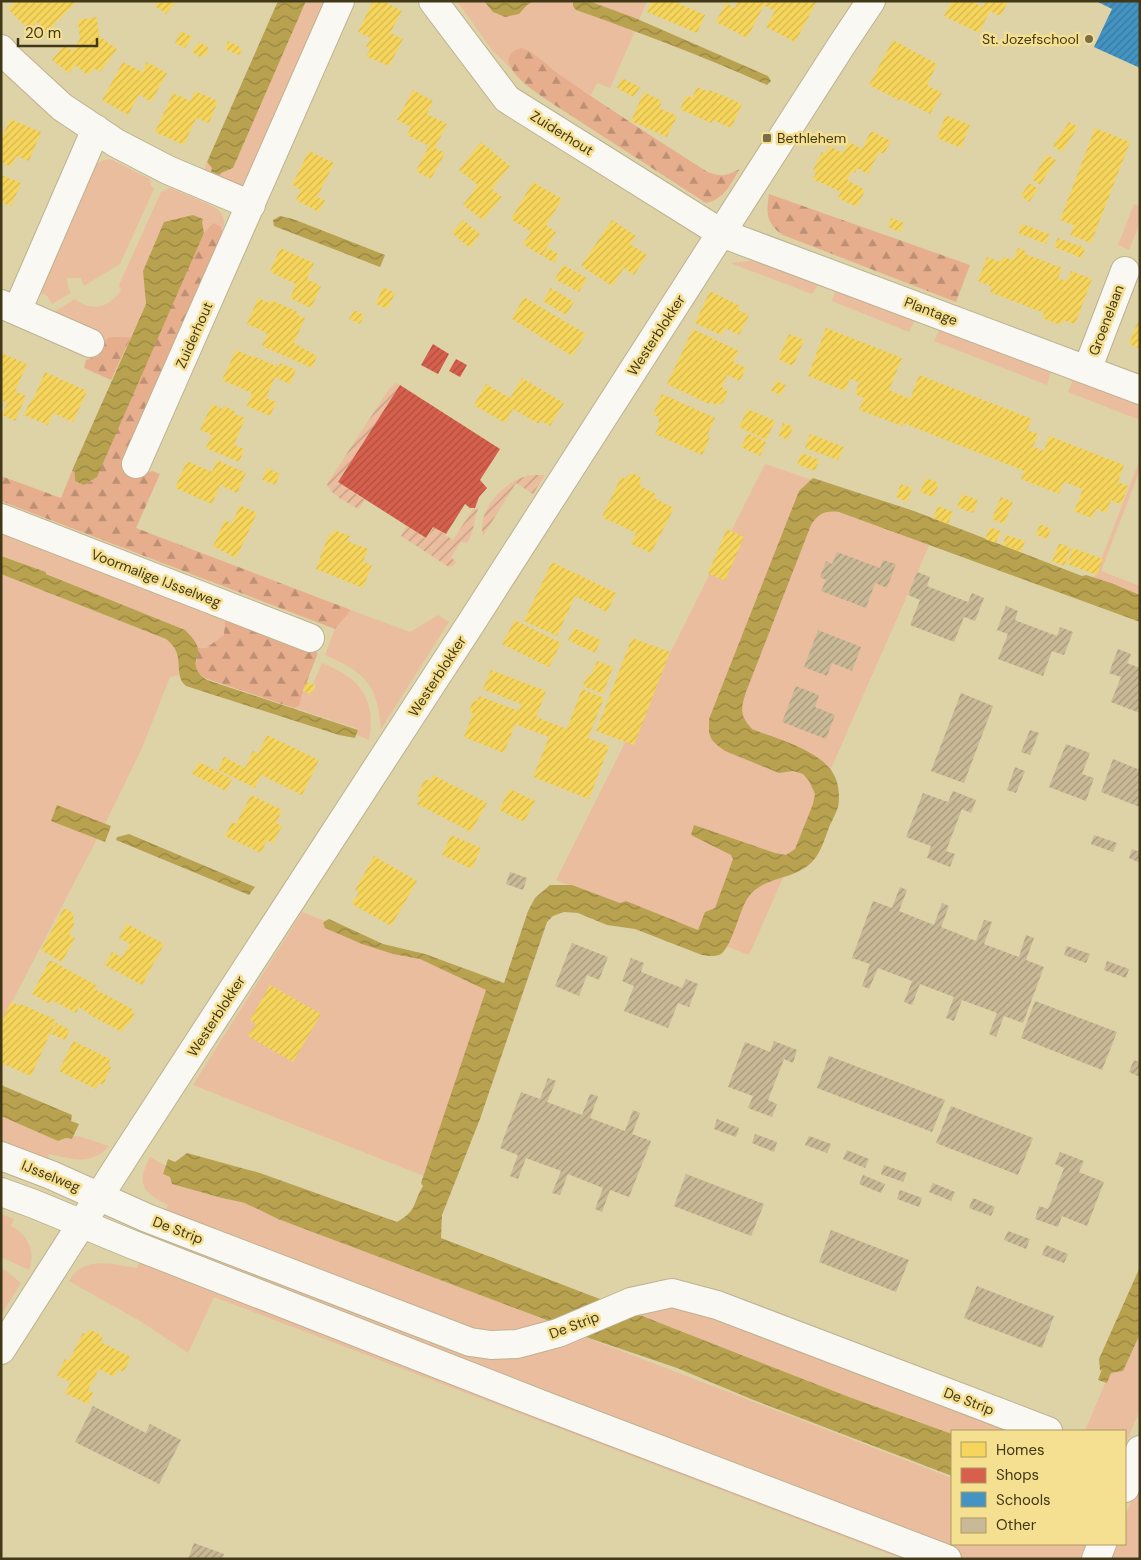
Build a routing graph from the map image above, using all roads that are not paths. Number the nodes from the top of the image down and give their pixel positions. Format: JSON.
{"nodes":[{"id":1,"x":340,"y":1,"type":"edge"},
{"id":2,"x":433,"y":1,"type":"edge"},
{"id":3,"x":871,"y":1,"type":"edge"},
{"id":4,"x":1,"y":49,"type":"edge"},
{"id":5,"x":96,"y":129,"type":"junction"},
{"id":6,"x":251,"y":205,"type":"junction"},
{"id":7,"x":721,"y":233,"type":"junction"},
{"id":8,"x":1124,"y":271,"type":"dead end"},
{"id":9,"x":9,"y":307,"type":"edge"},
{"id":10,"x":90,"y":342,"type":"dead end"},
{"id":11,"x":1087,"y":370,"type":"junction"},
{"id":12,"x":1140,"y":390,"type":"edge"},
{"id":13,"x":136,"y":464,"type":"dead end"},
{"id":14,"x":1,"y":518,"type":"edge"},
{"id":15,"x":310,"y":638,"type":"dead end"},
{"id":16,"x":1,"y":1156,"type":"edge"},
{"id":17,"x":1,"y":1192,"type":"edge"},
{"id":18,"x":101,"y":1196,"type":"junction"},
{"id":19,"x":82,"y":1225,"type":"junction"},
{"id":20,"x":1,"y":1350,"type":"edge"},
{"id":21,"x":1045,"y":1430,"type":"edge"},
{"id":22,"x":1102,"y":1545,"type":"edge"},
{"id":23,"x":947,"y":1559,"type":"edge"},
{"id":24,"x":1096,"y":1559,"type":"edge"}],
"edges":[{"from":1,"to":6,"type":"street","name":"Zuiderhout"},
{"from":2,"to":7,"type":"street","name":"Zuiderhout"},
{"from":3,"to":7,"type":"street","name":"Westerblokker"},
{"from":4,"to":5,"type":"street"},
{"from":5,"to":6,"type":"street"},
{"from":5,"to":9,"type":"street"},
{"from":6,"to":13,"type":"street","name":"Zuiderhout"},
{"from":7,"to":11,"type":"street","name":"Plantage"},
{"from":7,"to":18,"type":"street","name":"Westerblokker"},
{"from":8,"to":11,"type":"street","name":"Groenelaan"},
{"from":9,"to":10,"type":"street"},
{"from":11,"to":12,"type":"street","name":"Plantage"},
{"from":14,"to":15,"type":"street","name":"Voormalige IJsselweg"},
{"from":16,"to":18,"type":"street","name":"IJsselweg"},
{"from":17,"to":19,"type":"street"},
{"from":18,"to":19,"type":"street","name":"Westerblokker"},
{"from":18,"to":21,"type":"street","name":"De Strip"},
{"from":19,"to":20,"type":"street","name":"Westerblokker"},
{"from":19,"to":23,"type":"street"},
{"from":22,"to":24,"type":"street"}]}
